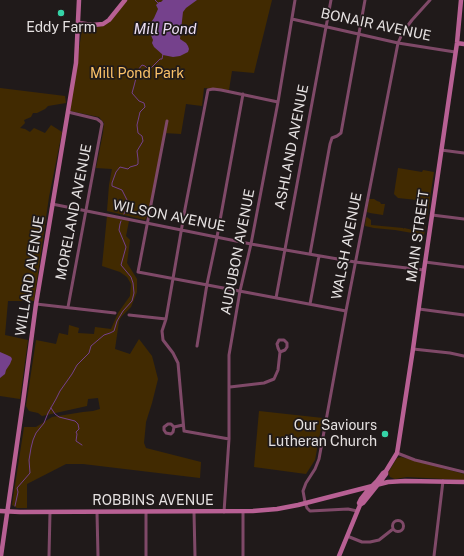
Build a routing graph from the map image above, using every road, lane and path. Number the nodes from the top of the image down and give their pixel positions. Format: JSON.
{"nodes":[{"id":1,"x":79,"y":0,"type":"edge"},
{"id":2,"x":125,"y":0,"type":"edge"},
{"id":3,"x":295,"y":0,"type":"edge"},
{"id":4,"x":331,"y":0,"type":"edge"},
{"id":5,"x":365,"y":0,"type":"edge"},
{"id":6,"x":430,"y":0,"type":"edge"},
{"id":7,"x":461,"y":0,"type":"edge"},
{"id":8,"x":292,"y":19,"type":"junction"},
{"id":9,"x":78,"y":23,"type":"junction"},
{"id":10,"x":326,"y":26,"type":"junction"},
{"id":11,"x":359,"y":34,"type":"junction"},
{"id":12,"x":398,"y":43,"type":"junction"},
{"id":13,"x":456,"y":43,"type":"junction"},
{"id":14,"x":464,"y":44,"type":"edge"},
{"id":15,"x":455,"y":52,"type":"junction"},
{"id":16,"x":243,"y":94,"type":"junction"},
{"id":17,"x":278,"y":102,"type":"junction"},
{"id":18,"x":68,"y":112,"type":"junction"},
{"id":19,"x":167,"y":121,"type":"dead end"},
{"id":20,"x":441,"y":150,"type":"junction"},
{"id":21,"x":464,"y":153,"type":"edge"},
{"id":22,"x":52,"y":204,"type":"junction"},
{"id":23,"x":85,"y":211,"type":"junction"},
{"id":24,"x":432,"y":215,"type":"junction"},
{"id":25,"x":464,"y":219,"type":"edge"},
{"id":26,"x":148,"y":223,"type":"junction"},
{"id":27,"x":182,"y":229,"type":"junction"},
{"id":28,"x":218,"y":236,"type":"junction"},
{"id":29,"x":251,"y":244,"type":"junction"},
{"id":30,"x":284,"y":249,"type":"junction"},
{"id":31,"x":310,"y":254,"type":"junction"},
{"id":32,"x":319,"y":256,"type":"junction"},
{"id":33,"x":355,"y":262,"type":"junction"},
{"id":34,"x":425,"y":262,"type":"junction"},
{"id":35,"x":464,"y":267,"type":"edge"},
{"id":36,"x":424,"y":270,"type":"junction"},
{"id":37,"x":172,"y":279,"type":"junction"},
{"id":38,"x":207,"y":284,"type":"junction"},
{"id":39,"x":240,"y":291,"type":"junction"},
{"id":40,"x":276,"y":298,"type":"junction"},
{"id":41,"x":36,"y":304,"type":"junction"},
{"id":42,"x":310,"y":304,"type":"junction"},
{"id":43,"x":68,"y":308,"type":"junction"},
{"id":44,"x":419,"y":309,"type":"junction"},
{"id":45,"x":346,"y":311,"type":"junction"},
{"id":46,"x":115,"y":313,"type":"dead end"},
{"id":47,"x":129,"y":315,"type":"dead end"},
{"id":48,"x":464,"y":315,"type":"edge"},
{"id":49,"x":166,"y":319,"type":"junction"},
{"id":50,"x":197,"y":346,"type":"dead end"},
{"id":51,"x":413,"y":349,"type":"junction"},
{"id":52,"x":280,"y":352,"type":"dead end"},
{"id":53,"x":464,"y":356,"type":"edge"},
{"id":54,"x":230,"y":387,"type":"junction"},
{"id":55,"x":183,"y":425,"type":"junction"},
{"id":56,"x":174,"y":427,"type":"dead end"},
{"id":57,"x":229,"y":439,"type":"junction"},
{"id":58,"x":397,"y":453,"type":"junction"},
{"id":59,"x":386,"y":471,"type":"junction"},
{"id":60,"x":462,"y":473,"type":"edge"},
{"id":61,"x":443,"y":481,"type":"junction"},
{"id":62,"x":464,"y":482,"type":"edge"},
{"id":63,"x":378,"y":485,"type":"junction"},
{"id":64,"x":370,"y":487,"type":"junction"},
{"id":65,"x":305,"y":503,"type":"junction"},
{"id":66,"x":360,"y":505,"type":"junction"},
{"id":67,"x":357,"y":510,"type":"junction"},
{"id":68,"x":0,"y":511,"type":"edge"},
{"id":69,"x":7,"y":512,"type":"junction"},
{"id":70,"x":50,"y":512,"type":"junction"},
{"id":71,"x":97,"y":512,"type":"junction"},
{"id":72,"x":146,"y":512,"type":"junction"},
{"id":73,"x":194,"y":512,"type":"junction"},
{"id":74,"x":224,"y":512,"type":"junction"},
{"id":75,"x":243,"y":512,"type":"junction"},
{"id":76,"x":393,"y":529,"type":"dead end"},
{"id":77,"x":347,"y":536,"type":"junction"},
{"id":78,"x":1,"y":556,"type":"edge"},
{"id":79,"x":49,"y":556,"type":"edge"},
{"id":80,"x":98,"y":556,"type":"edge"},
{"id":81,"x":146,"y":556,"type":"edge"},
{"id":82,"x":195,"y":556,"type":"edge"},
{"id":83,"x":243,"y":556,"type":"edge"},
{"id":84,"x":339,"y":556,"type":"edge"},
{"id":85,"x":434,"y":556,"type":"edge"}],
"edges":[{"from":1,"to":9,"type":"main road","name":"WILLARD AVENUE"},
{"from":2,"to":9,"type":"main road"},
{"from":3,"to":8,"type":"street","name":"AUDUBON AVENUE"},
{"from":4,"to":10,"type":"street","name":"ASHLAND AVENUE"},
{"from":5,"to":11,"type":"street"},
{"from":6,"to":12,"type":"street","name":"WALSH AVENUE"},
{"from":7,"to":13,"type":"main road","name":"MAIN STREET"},
{"from":8,"to":10,"type":"street","name":"BONAIR AVENUE"},
{"from":8,"to":17,"type":"street","name":"AUDUBON AVENUE"},
{"from":9,"to":18,"type":"main road","name":"WILLARD AVENUE"},
{"from":10,"to":11,"type":"street","name":"BONAIR AVENUE"},
{"from":10,"to":30,"type":"street","name":"ASHLAND AVENUE"},
{"from":11,"to":12,"type":"street","name":"BONAIR AVENUE"},
{"from":11,"to":31,"type":"street"},
{"from":12,"to":15,"type":"street","name":"BONAIR AVENUE"},
{"from":12,"to":33,"type":"street","name":"WALSH AVENUE"},
{"from":13,"to":14,"type":"main road"},
{"from":13,"to":15,"type":"main road","name":"MAIN STREET"},
{"from":15,"to":20,"type":"main road","name":"MAIN STREET"},
{"from":16,"to":17,"type":"street"},
{"from":16,"to":27,"type":"street"},
{"from":16,"to":28,"type":"street"},
{"from":17,"to":29,"type":"street","name":"AUDUBON AVENUE"},
{"from":18,"to":22,"type":"main road","name":"WILLARD AVENUE"},
{"from":18,"to":23,"type":"street","name":"MORELAND AVENUE"},
{"from":19,"to":26,"type":"street"},
{"from":20,"to":21,"type":"street"},
{"from":20,"to":24,"type":"main road","name":"MAIN STREET"},
{"from":22,"to":23,"type":"street","name":"WILSON AVENUE"},
{"from":22,"to":41,"type":"main road","name":"WILLARD AVENUE"},
{"from":23,"to":26,"type":"street","name":"WILSON AVENUE"},
{"from":23,"to":43,"type":"street","name":"MORELAND AVENUE"},
{"from":24,"to":25,"type":"street"},
{"from":24,"to":34,"type":"main road","name":"MAIN STREET"},
{"from":26,"to":27,"type":"street","name":"WILSON AVENUE"},
{"from":26,"to":37,"type":"street"},
{"from":27,"to":28,"type":"street","name":"WILSON AVENUE"},
{"from":27,"to":37,"type":"street"},
{"from":28,"to":29,"type":"street","name":"WILSON AVENUE"},
{"from":28,"to":38,"type":"street"},
{"from":29,"to":30,"type":"street","name":"WILSON AVENUE"},
{"from":29,"to":39,"type":"street","name":"AUDUBON AVENUE"},
{"from":30,"to":31,"type":"street","name":"WILSON AVENUE"},
{"from":30,"to":40,"type":"street","name":"ASHLAND AVENUE"},
{"from":31,"to":32,"type":"street","name":"WILSON AVENUE"},
{"from":32,"to":33,"type":"street","name":"WILSON AVENUE"},
{"from":32,"to":42,"type":"street"},
{"from":33,"to":36,"type":"street","name":"WILSON AVENUE"},
{"from":33,"to":45,"type":"street","name":"WALSH AVENUE"},
{"from":34,"to":35,"type":"street"},
{"from":34,"to":36,"type":"main road","name":"MAIN STREET"},
{"from":36,"to":44,"type":"main road","name":"MAIN STREET"},
{"from":37,"to":38,"type":"street"},
{"from":37,"to":49,"type":"street"},
{"from":38,"to":39,"type":"street"},
{"from":38,"to":50,"type":"street"},
{"from":39,"to":40,"type":"street"},
{"from":39,"to":54,"type":"street","name":"AUDUBON AVENUE"},
{"from":40,"to":42,"type":"street"},
{"from":41,"to":43,"type":"street"},
{"from":41,"to":69,"type":"main road","name":"WILLARD AVENUE"},
{"from":42,"to":45,"type":"street"},
{"from":43,"to":46,"type":"street"},
{"from":44,"to":48,"type":"street"},
{"from":44,"to":51,"type":"main road","name":"MAIN STREET"},
{"from":45,"to":65,"type":"street","name":"WALSH AVENUE"},
{"from":47,"to":49,"type":"street"},
{"from":49,"to":55,"type":"street"},
{"from":51,"to":53,"type":"street"},
{"from":51,"to":58,"type":"main road","name":"MAIN STREET"},
{"from":52,"to":54,"type":"street"},
{"from":54,"to":57,"type":"street","name":"AUDUBON AVENUE"},
{"from":55,"to":56,"type":"street"},
{"from":55,"to":57,"type":"street"},
{"from":57,"to":74,"type":"street","name":"AUDUBON AVENUE"},
{"from":58,"to":59,"type":"main road","name":"MAIN STREET"},
{"from":58,"to":60,"type":"street"},
{"from":59,"to":63,"type":"main road"},
{"from":59,"to":64,"type":"main road"},
{"from":61,"to":62,"type":"main road","name":"ROBBINS AVENUE"},
{"from":61,"to":63,"type":"main road","name":"ROBBINS AVENUE"},
{"from":61,"to":85,"type":"street"},
{"from":63,"to":64,"type":"main road","name":"ROBBINS AVENUE"},
{"from":63,"to":66,"type":"main road"},
{"from":64,"to":65,"type":"main road","name":"ROBBINS AVENUE"},
{"from":64,"to":66,"type":"main road"},
{"from":65,"to":67,"type":"street"},
{"from":65,"to":75,"type":"main road","name":"ROBBINS AVENUE"},
{"from":66,"to":67,"type":"main road"},
{"from":67,"to":77,"type":"main road"},
{"from":68,"to":69,"type":"main road","name":"ROBBINS AVENUE"},
{"from":69,"to":70,"type":"main road","name":"ROBBINS AVENUE"},
{"from":69,"to":78,"type":"main road","name":"WILLARD AVENUE"},
{"from":70,"to":71,"type":"main road","name":"ROBBINS AVENUE"},
{"from":70,"to":79,"type":"street"},
{"from":71,"to":72,"type":"main road","name":"ROBBINS AVENUE"},
{"from":71,"to":80,"type":"street"},
{"from":72,"to":73,"type":"main road","name":"ROBBINS AVENUE"},
{"from":72,"to":81,"type":"street"},
{"from":73,"to":74,"type":"main road","name":"ROBBINS AVENUE"},
{"from":73,"to":82,"type":"street"},
{"from":74,"to":75,"type":"main road","name":"ROBBINS AVENUE"},
{"from":75,"to":83,"type":"street"},
{"from":76,"to":77,"type":"street"},
{"from":77,"to":84,"type":"main road"}]}
